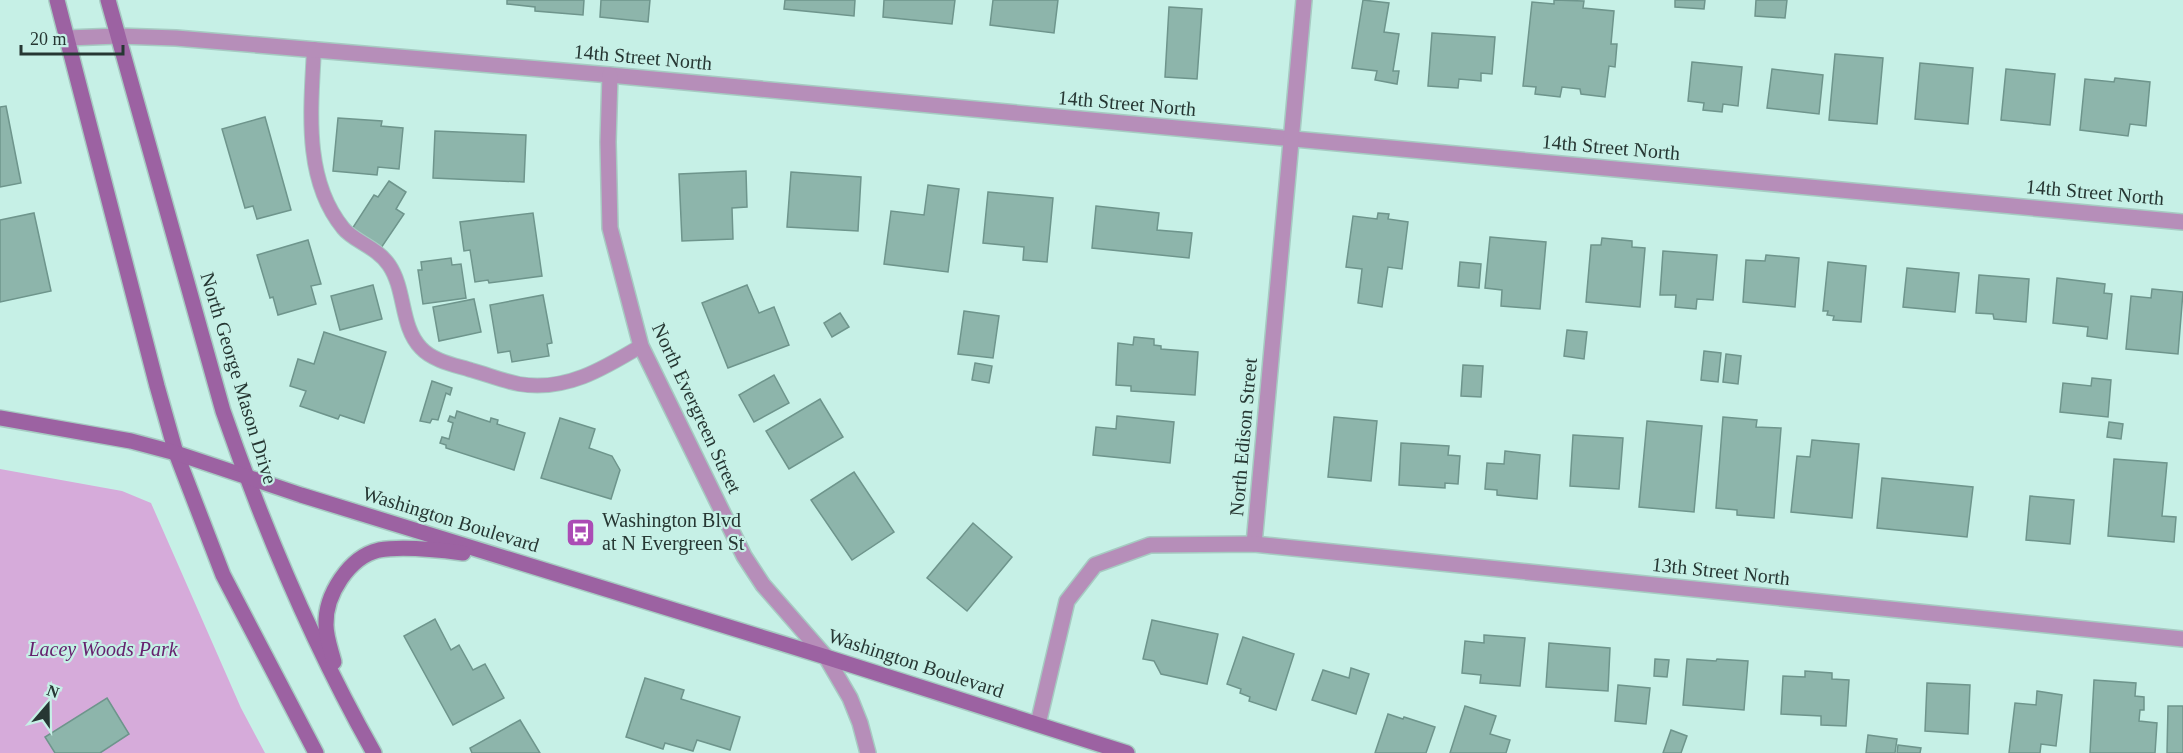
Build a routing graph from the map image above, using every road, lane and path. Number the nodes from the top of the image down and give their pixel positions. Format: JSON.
{"nodes":[{"id":1,"x":57,"y":0,"type":"edge"},
{"id":2,"x":108,"y":0,"type":"edge"},
{"id":3,"x":1304,"y":0,"type":"edge"},
{"id":4,"x":118,"y":36,"type":"junction"},
{"id":5,"x":67,"y":38,"type":"junction"},
{"id":6,"x":314,"y":50,"type":"junction"},
{"id":7,"x":610,"y":75,"type":"junction"},
{"id":8,"x":1291,"y":137,"type":"junction"},
{"id":9,"x":2183,"y":222,"type":"edge"},
{"id":10,"x":641,"y":346,"type":"junction"},
{"id":11,"x":0,"y":418,"type":"edge"},
{"id":12,"x":176,"y":453,"type":"junction"},
{"id":13,"x":245,"y":475,"type":"junction"},
{"id":14,"x":1254,"y":544,"type":"junction"},
{"id":15,"x":497,"y":556,"type":"junction"},
{"id":16,"x":2183,"y":639,"type":"edge"},
{"id":17,"x":826,"y":657,"type":"junction"},
{"id":18,"x":342,"y":697,"type":"junction"},
{"id":19,"x":1038,"y":724,"type":"junction"},
{"id":20,"x":316,"y":753,"type":"edge"},
{"id":21,"x":374,"y":753,"type":"edge"},
{"id":22,"x":868,"y":753,"type":"edge"},
{"id":23,"x":1127,"y":753,"type":"edge"}],
"edges":[{"from":1,"to":5,"type":"main road"},
{"from":2,"to":4,"type":"main road","name":"North George Mason Drive"},
{"from":3,"to":8,"type":"street","name":"North Edison Street"},
{"from":4,"to":5,"type":"street","name":"14th Street North"},
{"from":4,"to":6,"type":"street","name":"14th Street North"},
{"from":4,"to":13,"type":"main road","name":"North George Mason Drive"},
{"from":5,"to":12,"type":"main road"},
{"from":6,"to":7,"type":"street","name":"14th Street North"},
{"from":6,"to":10,"type":"lane"},
{"from":7,"to":8,"type":"street","name":"14th Street North"},
{"from":7,"to":10,"type":"street","name":"North Evergreen Street"},
{"from":8,"to":9,"type":"street","name":"14th Street North"},
{"from":8,"to":14,"type":"street","name":"North Edison Street"},
{"from":10,"to":17,"type":"street","name":"North Evergreen Street"},
{"from":11,"to":12,"type":"main road","name":"Washington Boulevard"},
{"from":12,"to":13,"type":"main road","name":"Washington Boulevard"},
{"from":12,"to":20,"type":"main road"},
{"from":13,"to":15,"type":"main road","name":"Washington Boulevard"},
{"from":13,"to":18,"type":"main road","name":"North George Mason Drive"},
{"from":14,"to":16,"type":"street","name":"13th Street North"},
{"from":14,"to":19,"type":"street","name":"North Edison Street"},
{"from":15,"to":17,"type":"main road","name":"Washington Boulevard"},
{"from":15,"to":18,"type":"main road"},
{"from":17,"to":19,"type":"main road","name":"Washington Boulevard"},
{"from":17,"to":22,"type":"street","name":"North Evergreen Street"},
{"from":18,"to":21,"type":"main road","name":"North George Mason Drive"},
{"from":19,"to":23,"type":"main road","name":"Washington Boulevard"}]}
